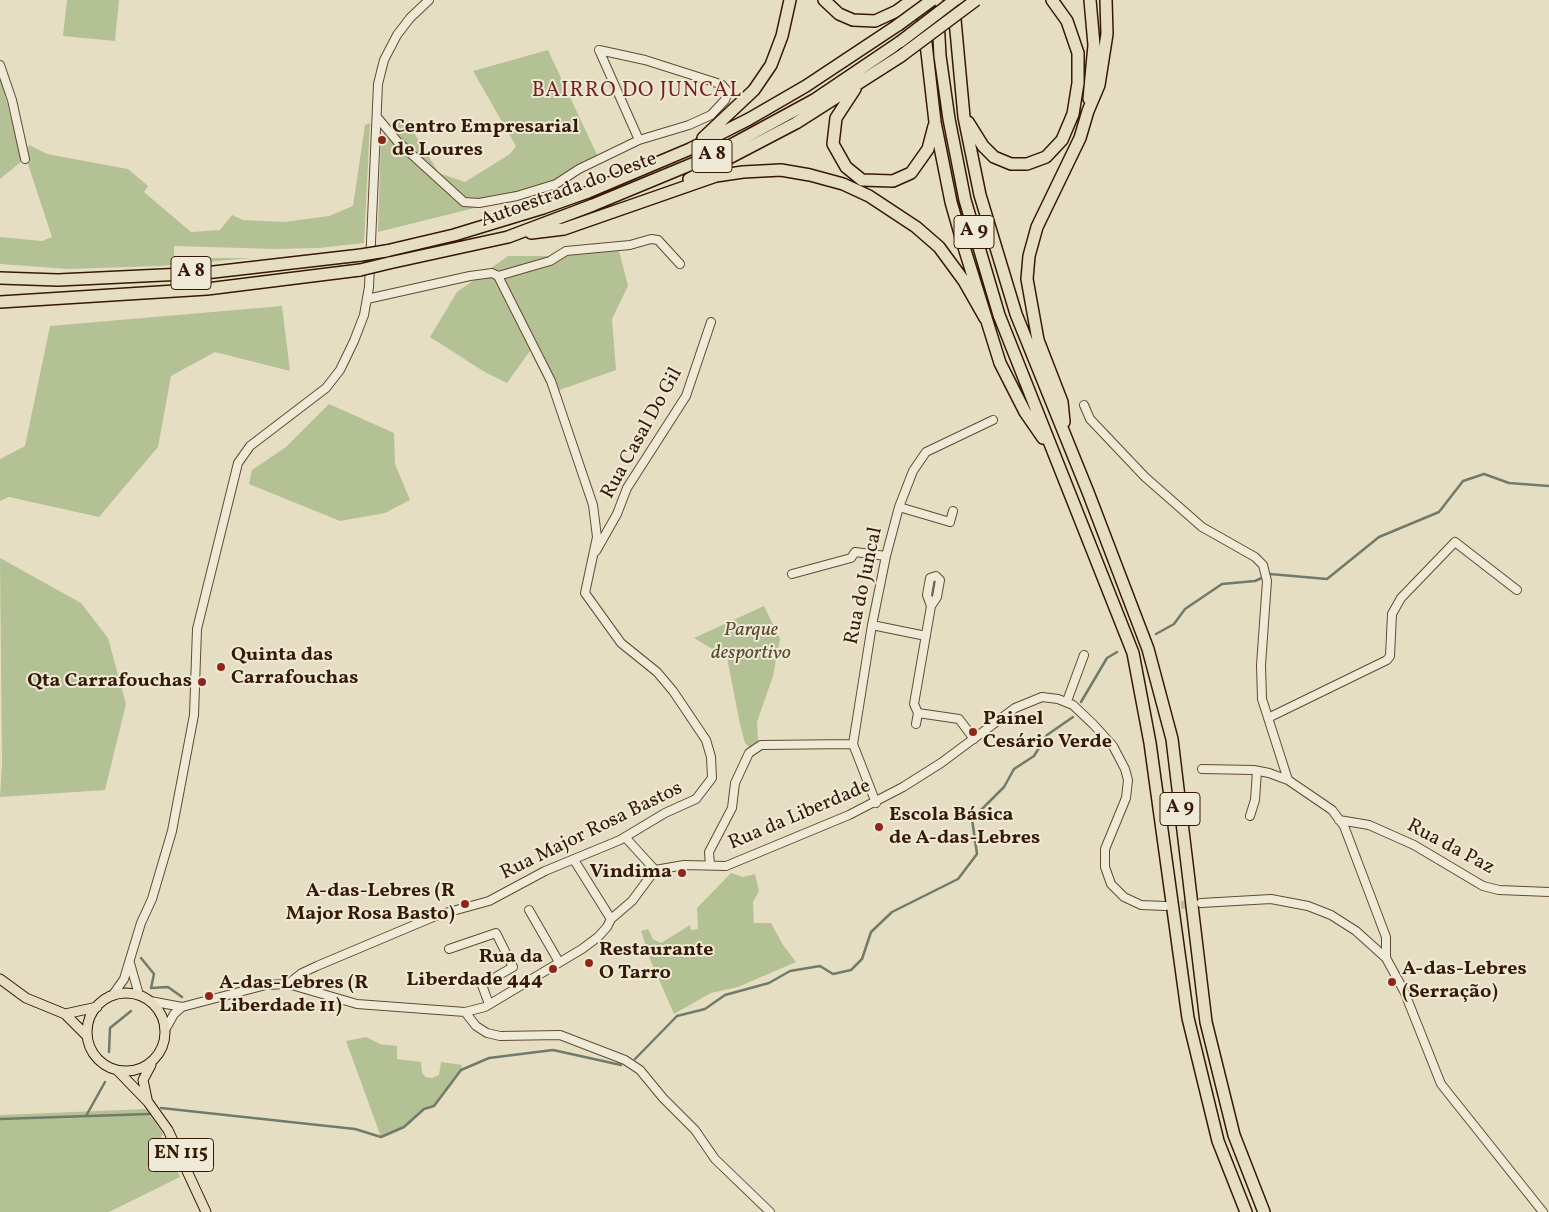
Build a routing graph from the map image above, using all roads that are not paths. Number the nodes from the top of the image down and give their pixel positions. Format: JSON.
{"nodes":[{"id":1,"x":429,"y":0,"type":"edge"},
{"id":2,"x":790,"y":0,"type":"edge"},
{"id":3,"x":824,"y":0,"type":"edge"},
{"id":4,"x":912,"y":0,"type":"edge"},
{"id":5,"x":922,"y":0,"type":"edge"},
{"id":6,"x":932,"y":0,"type":"edge"},
{"id":7,"x":936,"y":0,"type":"edge"},
{"id":8,"x":954,"y":0,"type":"edge"},
{"id":9,"x":976,"y":0,"type":"edge"},
{"id":10,"x":1052,"y":0,"type":"edge"},
{"id":11,"x":1090,"y":0,"type":"edge"},
{"id":12,"x":1106,"y":0,"type":"edge"},
{"id":13,"x":0,"y":65,"type":"edge"},
{"id":14,"x":859,"y":84,"type":"junction"},
{"id":15,"x":1088,"y":111,"type":"junction"},
{"id":16,"x":377,"y":117,"type":"junction"},
{"id":17,"x":964,"y":117,"type":"junction"},
{"id":18,"x":935,"y":122,"type":"junction"},
{"id":19,"x":639,"y":140,"type":"junction"},
{"id":20,"x":690,"y":149,"type":"junction"},
{"id":21,"x":25,"y":159,"type":"dead end"},
{"id":22,"x":656,"y":196,"type":"junction"},
{"id":23,"x":508,"y":237,"type":"junction"},
{"id":24,"x":680,"y":264,"type":"dead end"},
{"id":25,"x":498,"y":276,"type":"junction"},
{"id":26,"x":0,"y":278,"type":"edge"},
{"id":27,"x":367,"y":299,"type":"junction"},
{"id":28,"x":0,"y":302,"type":"edge"},
{"id":29,"x":985,"y":318,"type":"junction"},
{"id":30,"x":711,"y":322,"type":"dead end"},
{"id":31,"x":1084,"y":405,"type":"dead end"},
{"id":32,"x":993,"y":420,"type":"dead end"},
{"id":33,"x":1066,"y":437,"type":"junction"},
{"id":34,"x":1054,"y":453,"type":"junction"},
{"id":35,"x":899,"y":507,"type":"junction"},
{"id":36,"x":953,"y":511,"type":"dead end"},
{"id":37,"x":592,"y":556,"type":"junction"},
{"id":38,"x":886,"y":556,"type":"junction"},
{"id":39,"x":792,"y":574,"type":"dead end"},
{"id":40,"x":1516,"y":590,"type":"dead end"},
{"id":41,"x":931,"y":606,"type":"dead end"},
{"id":42,"x":872,"y":625,"type":"junction"},
{"id":43,"x":926,"y":636,"type":"junction"},
{"id":44,"x":1084,"y":655,"type":"dead end"},
{"id":45,"x":1066,"y":701,"type":"junction"},
{"id":46,"x":918,"y":713,"type":"junction"},
{"id":47,"x":1268,"y":718,"type":"junction"},
{"id":48,"x":916,"y":724,"type":"dead end"},
{"id":49,"x":974,"y":739,"type":"junction"},
{"id":50,"x":853,"y":744,"type":"junction"},
{"id":51,"x":1202,"y":769,"type":"dead end"},
{"id":52,"x":1257,"y":771,"type":"junction"},
{"id":53,"x":1288,"y":780,"type":"junction"},
{"id":54,"x":876,"y":803,"type":"junction"},
{"id":55,"x":1250,"y":816,"type":"dead end"},
{"id":56,"x":1339,"y":820,"type":"junction"},
{"id":57,"x":625,"y":837,"type":"junction"},
{"id":58,"x":574,"y":860,"type":"junction"},
{"id":59,"x":710,"y":865,"type":"junction"},
{"id":60,"x":655,"y":870,"type":"junction"},
{"id":61,"x":1549,"y":892,"type":"edge"},
{"id":62,"x":1201,"y":903,"type":"tunnel mouth"},
{"id":63,"x":1165,"y":906,"type":"tunnel mouth"},
{"id":64,"x":529,"y":910,"type":"dead end"},
{"id":65,"x":611,"y":919,"type":"junction"},
{"id":66,"x":449,"y":949,"type":"dead end"},
{"id":67,"x":1386,"y":958,"type":"junction"},
{"id":68,"x":130,"y":961,"type":"junction"},
{"id":69,"x":559,"y":962,"type":"junction"},
{"id":70,"x":0,"y":979,"type":"edge"},
{"id":71,"x":288,"y":984,"type":"junction"},
{"id":72,"x":139,"y":995,"type":"junction"},
{"id":73,"x":112,"y":996,"type":"junction"},
{"id":74,"x":150,"y":1001,"type":"junction"},
{"id":75,"x":489,"y":1004,"type":"junction"},
{"id":76,"x":97,"y":1007,"type":"junction"},
{"id":77,"x":182,"y":1007,"type":"junction"},
{"id":78,"x":465,"y":1012,"type":"junction"},
{"id":79,"x":65,"y":1014,"type":"junction"},
{"id":80,"x":165,"y":1030,"type":"junction"},
{"id":81,"x":87,"y":1036,"type":"junction"},
{"id":82,"x":154,"y":1061,"type":"junction"},
{"id":83,"x":118,"y":1071,"type":"junction"},
{"id":84,"x":148,"y":1102,"type":"junction"},
{"id":85,"x":206,"y":1212,"type":"edge"},
{"id":86,"x":770,"y":1212,"type":"edge"},
{"id":87,"x":1246,"y":1212,"type":"edge"},
{"id":88,"x":1264,"y":1212,"type":"edge"},
{"id":89,"x":1543,"y":1212,"type":"edge"}],
"edges":[{"from":1,"to":16,"type":"street"},
{"from":2,"to":20,"type":"highway"},
{"from":3,"to":4,"type":"highway"},
{"from":5,"to":18,"type":"highway"},
{"from":6,"to":20,"type":"highway","name":"Autoestrada do Oeste","number":"A 8","bridge":true},
{"from":7,"to":34,"type":"highway","number":"A 9"},
{"from":8,"to":17,"type":"highway","number":"A 9"},
{"from":8,"to":23,"type":"highway","name":"Autoestrada do Oeste","number":"A 8","bridge":true},
{"from":9,"to":14,"type":"highway","bridge":true},
{"from":10,"to":17,"type":"highway"},
{"from":11,"to":15,"type":"highway"},
{"from":12,"to":15,"type":"highway"},
{"from":13,"to":21,"type":"street"},
{"from":14,"to":18,"type":"highway"},
{"from":14,"to":22,"type":"highway"},
{"from":15,"to":33,"type":"highway"},
{"from":16,"to":19,"type":"street"},
{"from":16,"to":27,"type":"street"},
{"from":17,"to":33,"type":"highway","number":"A 9"},
{"from":18,"to":29,"type":"highway"},
{"from":19,"to":19,"type":"street"},
{"from":20,"to":26,"type":"highway","name":"Autoestrada do Oeste","number":"A 8","bridge":true},
{"from":22,"to":23,"type":"highway"},
{"from":22,"to":29,"type":"highway"},
{"from":23,"to":28,"type":"highway","name":"Autoestrada do Oeste","number":"A 8","bridge":true},
{"from":24,"to":25,"type":"street"},
{"from":25,"to":27,"type":"street"},
{"from":25,"to":37,"type":"street","name":"Rua Major Rosa Bastos"},
{"from":27,"to":68,"type":"street"},
{"from":29,"to":34,"type":"highway"},
{"from":30,"to":37,"type":"street","name":"Rua Casal Do Gil"},
{"from":31,"to":47,"type":"street"},
{"from":32,"to":35,"type":"street","name":"Rua do Juncal"},
{"from":33,"to":88,"type":"highway","number":"A 9"},
{"from":34,"to":87,"type":"highway","number":"A 9"},
{"from":35,"to":36,"type":"street"},
{"from":35,"to":38,"type":"street","name":"Rua do Juncal"},
{"from":37,"to":57,"type":"street","name":"Rua Major Rosa Bastos"},
{"from":38,"to":39,"type":"street"},
{"from":38,"to":42,"type":"street","name":"Rua do Juncal"},
{"from":40,"to":47,"type":"street"},
{"from":41,"to":43,"type":"street"},
{"from":42,"to":43,"type":"street"},
{"from":42,"to":50,"type":"street","name":"Rua do Juncal"},
{"from":43,"to":46,"type":"street"},
{"from":44,"to":45,"type":"street"},
{"from":45,"to":49,"type":"street","name":"Rua da Liberdade"},
{"from":45,"to":63,"type":"street"},
{"from":46,"to":48,"type":"street"},
{"from":46,"to":49,"type":"street"},
{"from":47,"to":53,"type":"street"},
{"from":49,"to":54,"type":"street","name":"Rua da Liberdade"},
{"from":50,"to":54,"type":"street"},
{"from":50,"to":59,"type":"street"},
{"from":51,"to":52,"type":"street"},
{"from":52,"to":53,"type":"street"},
{"from":52,"to":55,"type":"street"},
{"from":53,"to":56,"type":"street"},
{"from":54,"to":59,"type":"street","name":"Rua da Liberdade"},
{"from":56,"to":61,"type":"street","name":"Rua da Paz"},
{"from":56,"to":67,"type":"street"},
{"from":57,"to":58,"type":"street","name":"Rua Major Rosa Bastos"},
{"from":57,"to":60,"type":"street"},
{"from":58,"to":65,"type":"street"},
{"from":58,"to":71,"type":"street","name":"Rua Major Rosa Bastos"},
{"from":59,"to":60,"type":"street","name":"Rua da Liberdade"},
{"from":60,"to":65,"type":"street"},
{"from":62,"to":67,"type":"street"},
{"from":64,"to":69,"type":"street"},
{"from":65,"to":69,"type":"street"},
{"from":66,"to":75,"type":"street"},
{"from":67,"to":89,"type":"street"},
{"from":68,"to":72,"type":"street"},
{"from":68,"to":73,"type":"street"},
{"from":69,"to":75,"type":"street"},
{"from":70,"to":79,"type":"main road","number":"EN 115"},
{"from":71,"to":77,"type":"street"},
{"from":71,"to":78,"type":"street"},
{"from":72,"to":73,"type":"main road"},
{"from":72,"to":74,"type":"main road"},
{"from":73,"to":76,"type":"main road"},
{"from":74,"to":77,"type":"street"},
{"from":74,"to":80,"type":"main road"},
{"from":75,"to":78,"type":"street"},
{"from":76,"to":79,"type":"main road"},
{"from":76,"to":81,"type":"main road"},
{"from":77,"to":80,"type":"street"},
{"from":78,"to":86,"type":"street"},
{"from":79,"to":81,"type":"main road","number":"EN 115"},
{"from":80,"to":82,"type":"main road","number":"EN 115"},
{"from":81,"to":83,"type":"main road","number":"EN 115"},
{"from":82,"to":83,"type":"main road"},
{"from":82,"to":84,"type":"main road","number":"EN 115"},
{"from":83,"to":84,"type":"main road","number":"EN 115"},
{"from":84,"to":85,"type":"main road","number":"EN 115"}]}
